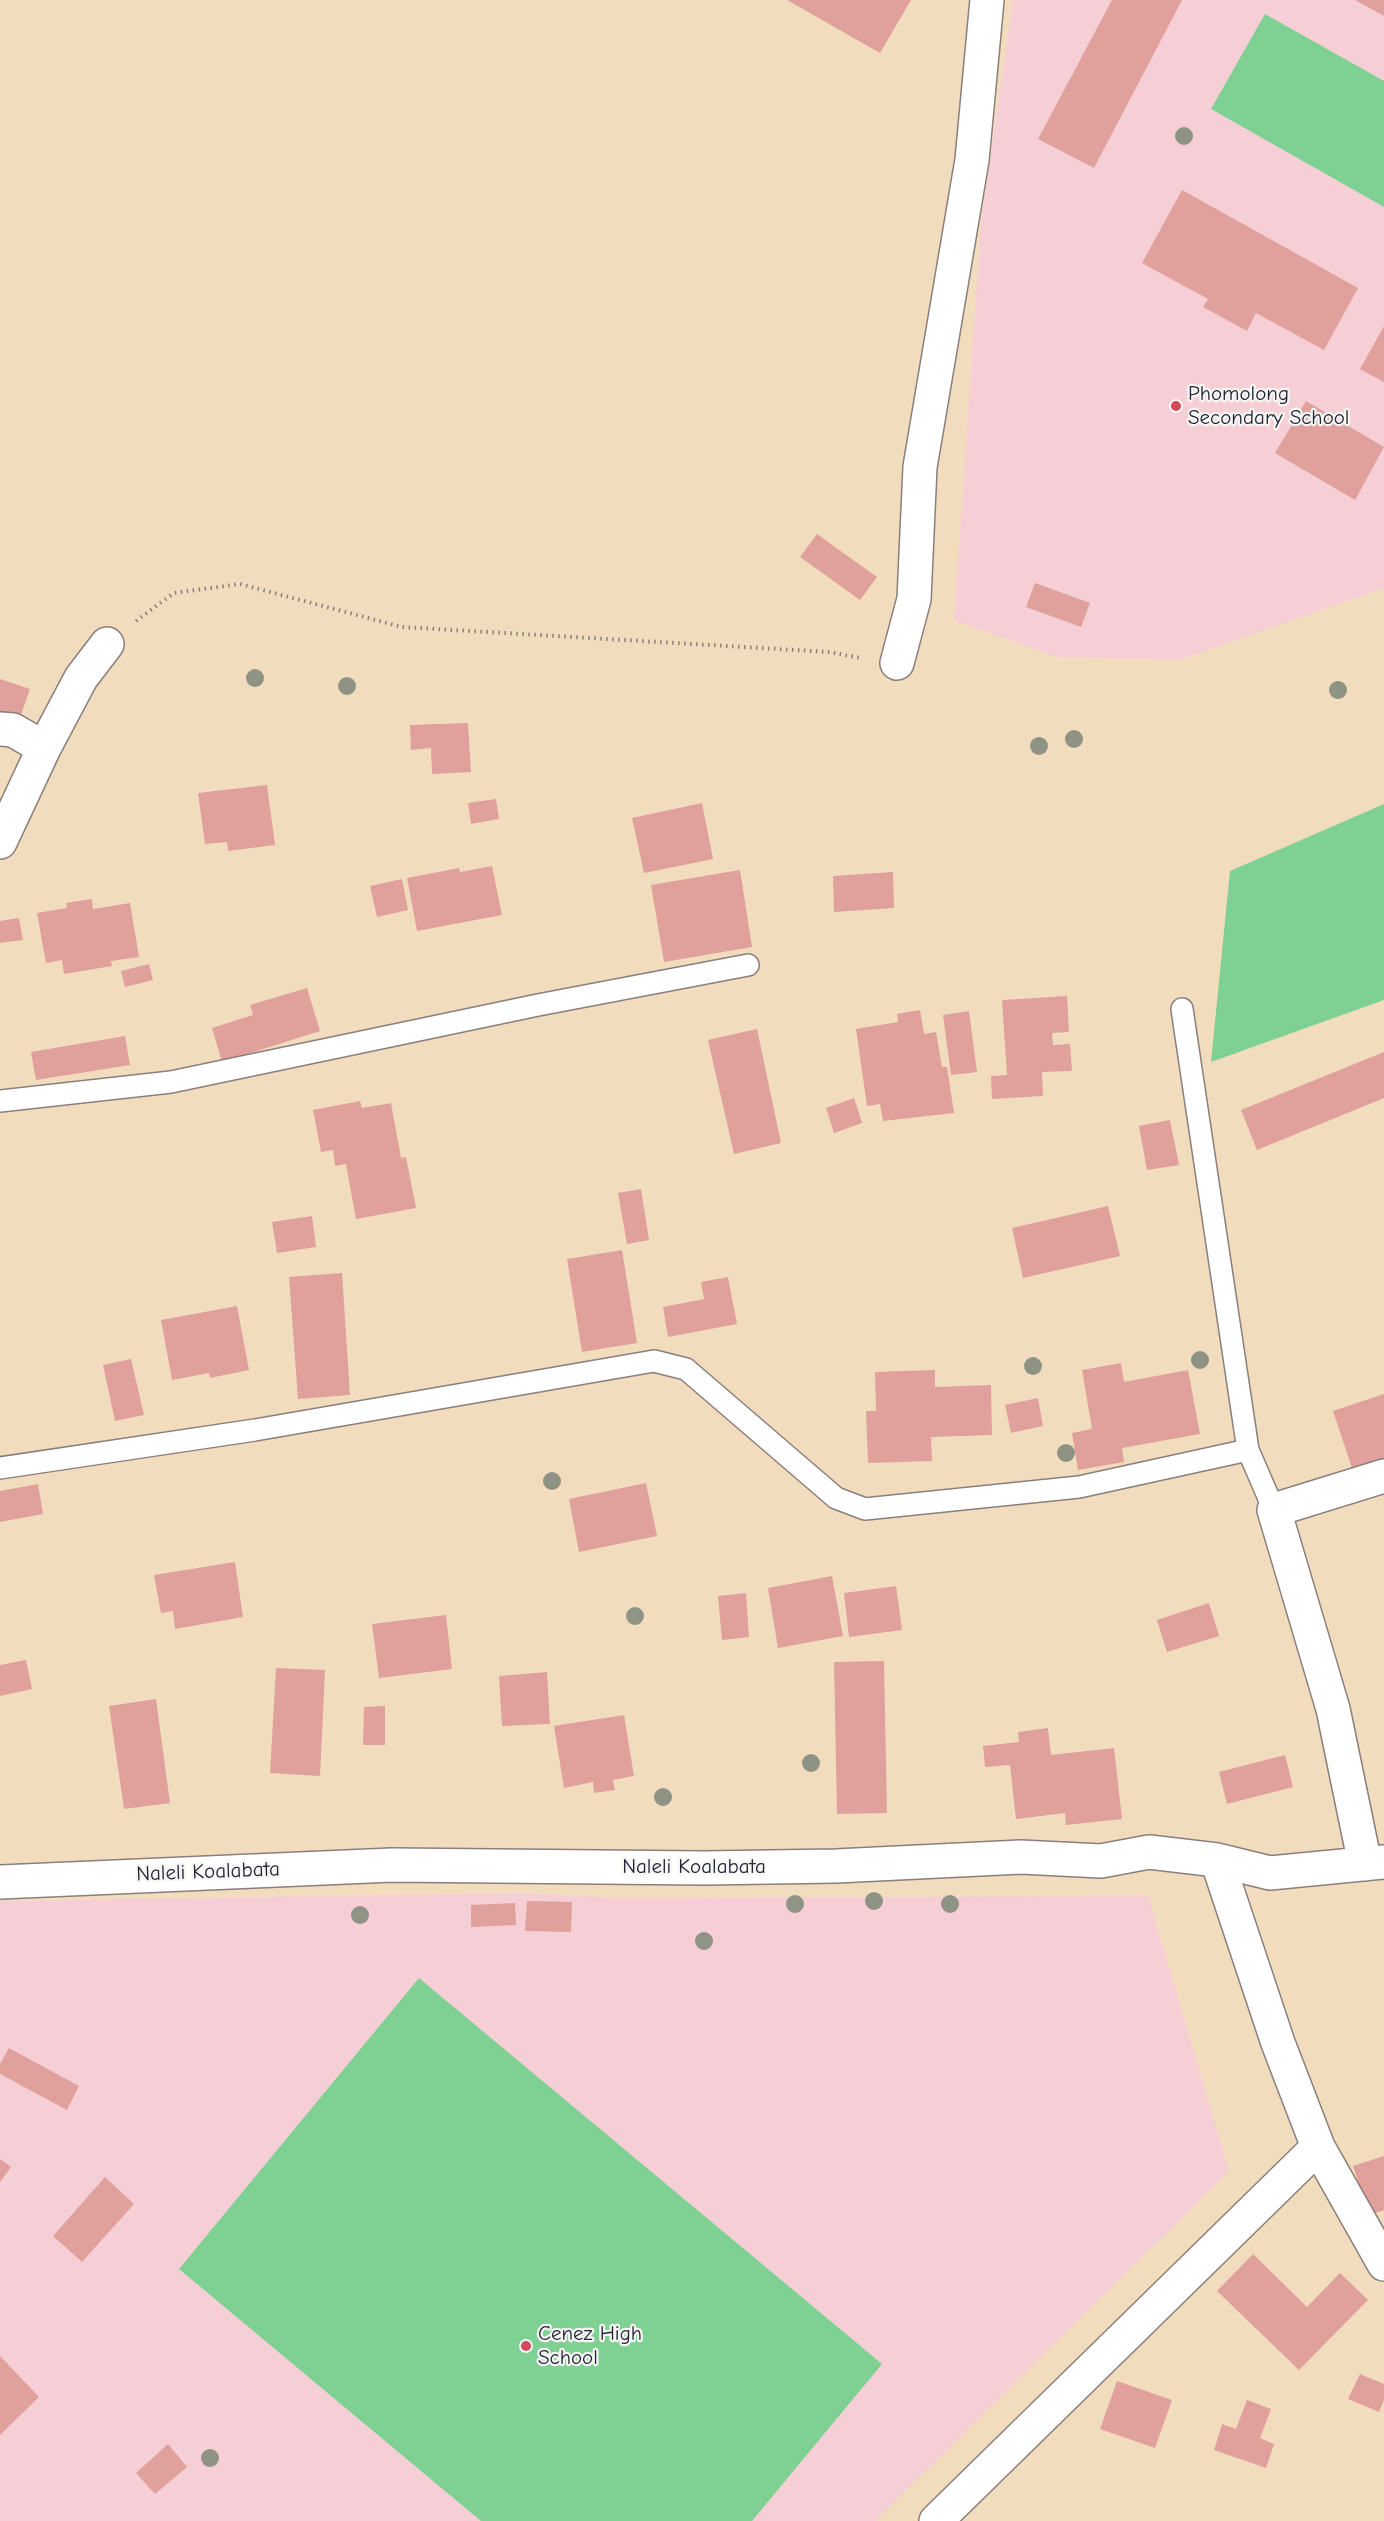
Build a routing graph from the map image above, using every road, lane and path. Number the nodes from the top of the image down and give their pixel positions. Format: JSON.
{"nodes":[{"id":1,"x":987,"y":0,"type":"edge"},
{"id":2,"x":107,"y":644,"type":"joint"},
{"id":3,"x":897,"y":663,"type":"joint"},
{"id":4,"x":0,"y":729,"type":"edge"},
{"id":5,"x":44,"y":748,"type":"junction"},
{"id":6,"x":0,"y":842,"type":"edge"},
{"id":7,"x":748,"y":965,"type":"dead end"},
{"id":8,"x":1182,"y":1009,"type":"dead end"},
{"id":9,"x":0,"y":1101,"type":"edge"},
{"id":10,"x":1248,"y":1450,"type":"junction"},
{"id":11,"x":0,"y":1468,"type":"edge"},
{"id":12,"x":1384,"y":1476,"type":"edge"},
{"id":13,"x":1274,"y":1510,"type":"junction"},
{"id":14,"x":1217,"y":1860,"type":"junction"},
{"id":15,"x":1375,"y":1863,"type":"edge"},
{"id":16,"x":0,"y":1882,"type":"edge"},
{"id":17,"x":1318,"y":2146,"type":"junction"},
{"id":18,"x":1384,"y":2264,"type":"edge"},
{"id":19,"x":936,"y":2521,"type":"edge"}],
"edges":[{"from":1,"to":3,"type":"street"},
{"from":2,"to":3,"type":"path"},
{"from":2,"to":5,"type":"street"},
{"from":4,"to":5,"type":"street"},
{"from":5,"to":6,"type":"street"},
{"from":7,"to":9,"type":"lane"},
{"from":8,"to":10,"type":"lane"},
{"from":10,"to":11,"type":"lane"},
{"from":10,"to":13,"type":"lane"},
{"from":12,"to":13,"type":"street"},
{"from":13,"to":15,"type":"street"},
{"from":14,"to":15,"type":"street","name":"Naleli Koalabata"},
{"from":14,"to":16,"type":"street","name":"Naleli Koalabata"},
{"from":14,"to":17,"type":"street"},
{"from":17,"to":18,"type":"street"},
{"from":17,"to":19,"type":"street"}]}
